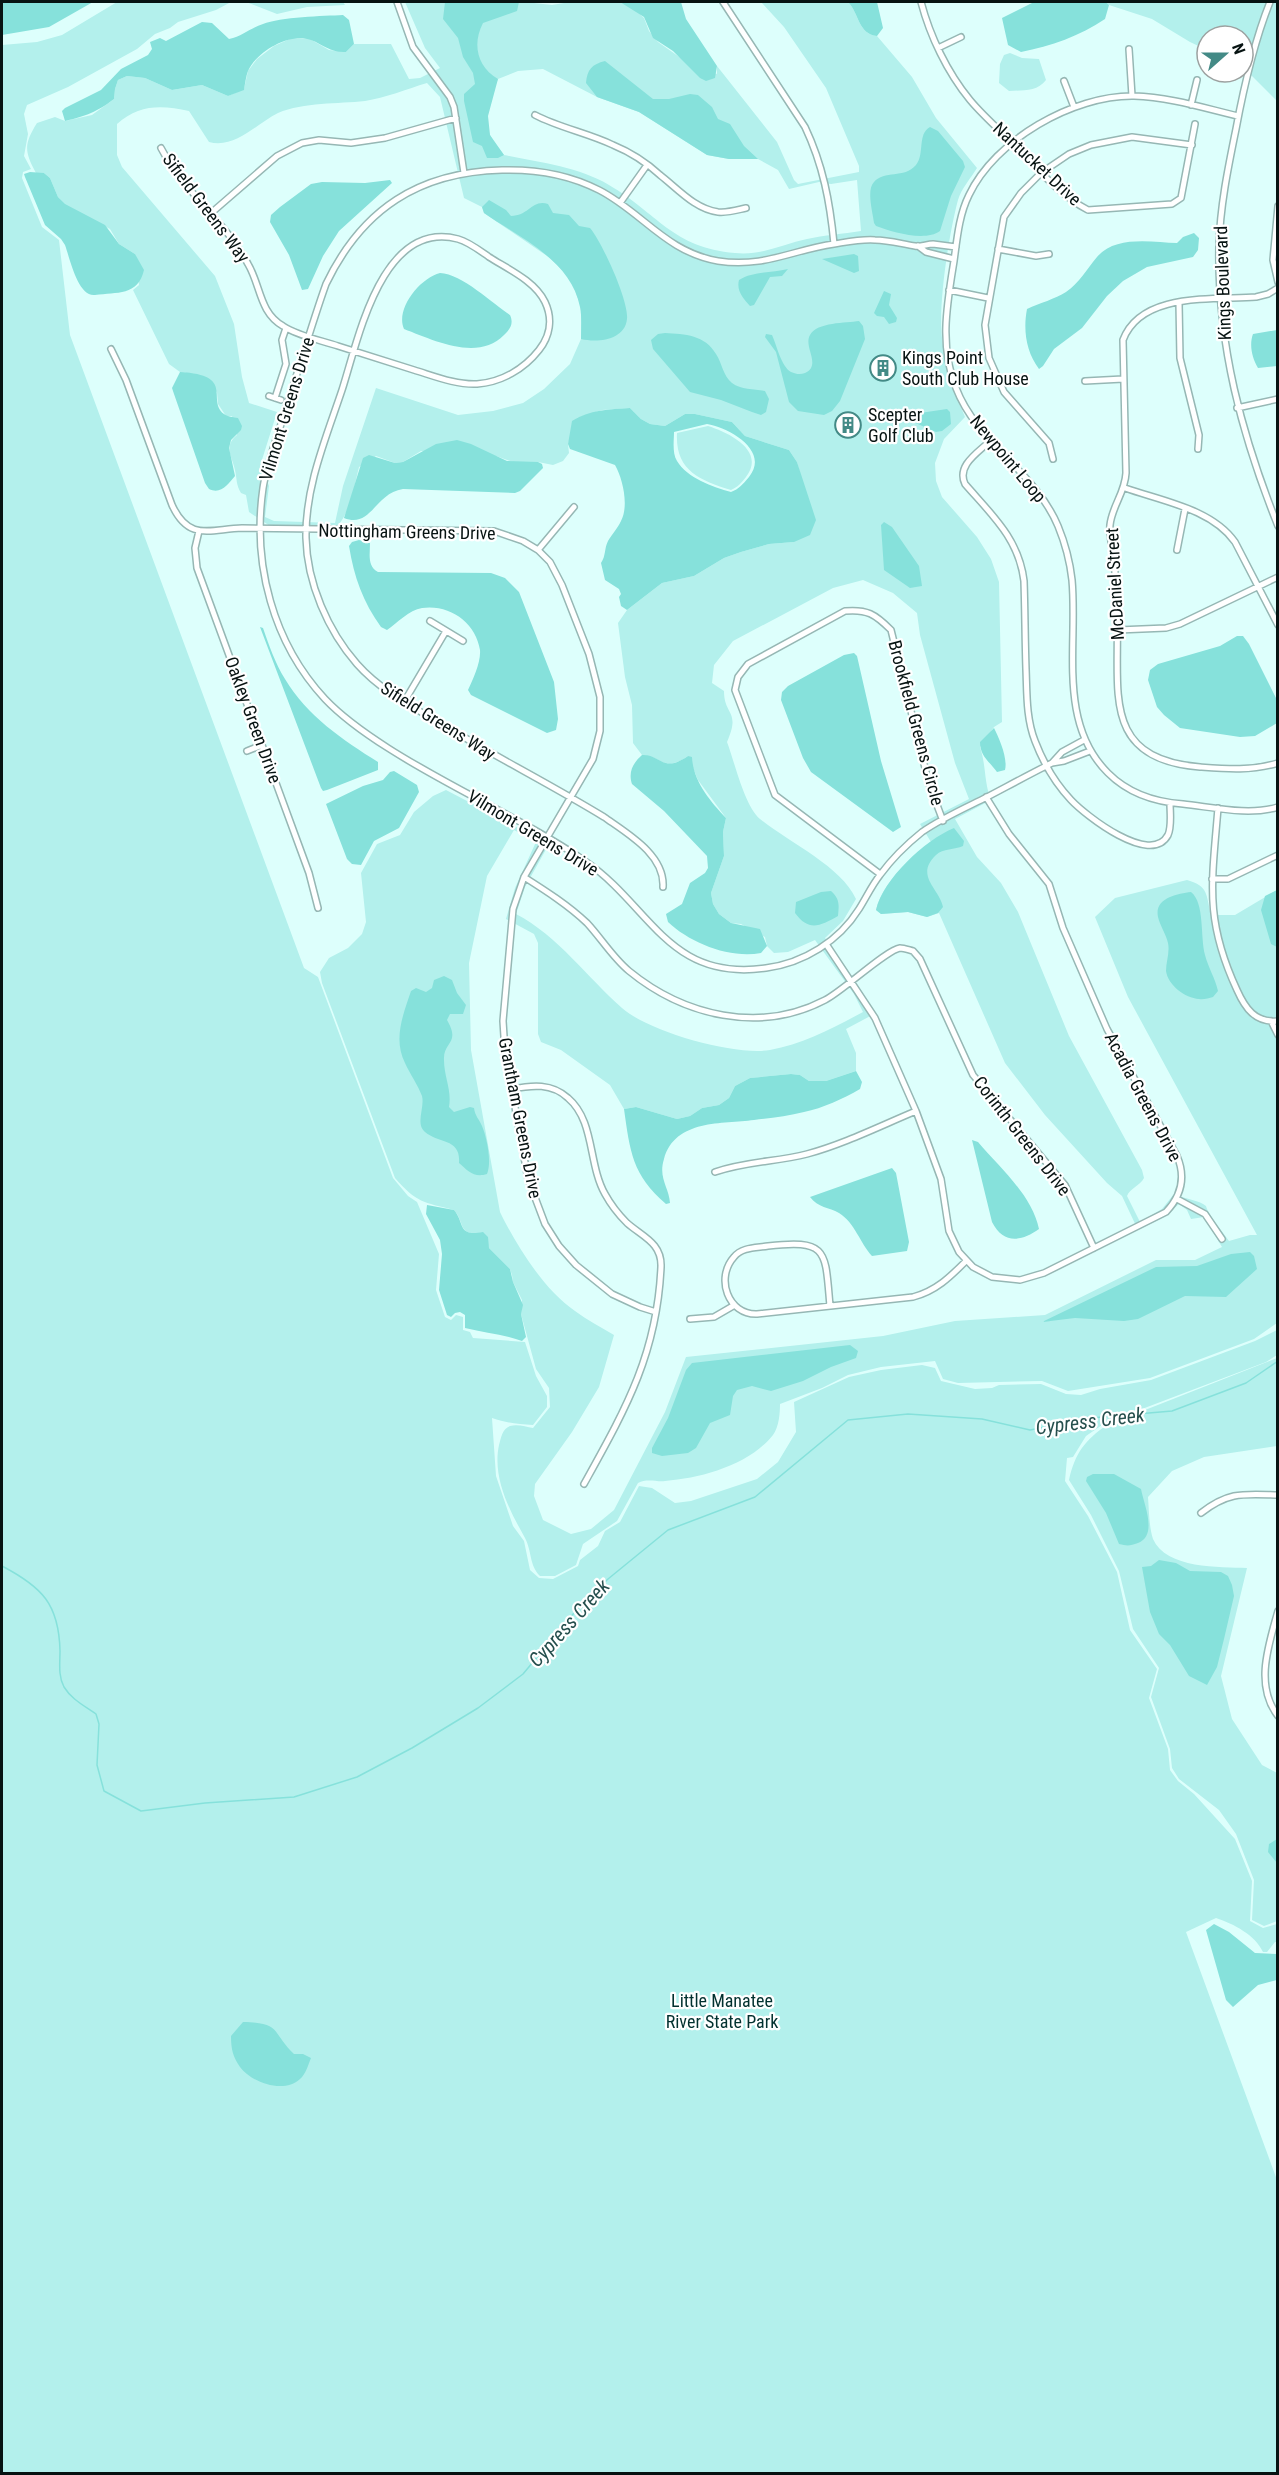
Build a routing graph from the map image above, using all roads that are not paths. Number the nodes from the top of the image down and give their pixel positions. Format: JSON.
{"nodes":[{"id":1,"x":397,"y":2,"type":"edge"},
{"id":2,"x":723,"y":2,"type":"edge"},
{"id":3,"x":921,"y":2,"type":"edge"},
{"id":4,"x":1270,"y":2,"type":"edge"},
{"id":5,"x":961,"y":37,"type":"dead end"},
{"id":6,"x":938,"y":48,"type":"junction"},
{"id":7,"x":1129,"y":49,"type":"dead end"},
{"id":8,"x":1064,"y":81,"type":"dead end"},
{"id":9,"x":1196,"y":84,"type":"edge"},
{"id":10,"x":1132,"y":96,"type":"junction"},
{"id":11,"x":1191,"y":105,"type":"junction"},
{"id":12,"x":1074,"y":107,"type":"junction"},
{"id":13,"x":535,"y":116,"type":"dead end"},
{"id":14,"x":1238,"y":116,"type":"junction"},
{"id":15,"x":456,"y":118,"type":"junction"},
{"id":16,"x":1195,"y":124,"type":"dead end"},
{"id":17,"x":1013,"y":143,"type":"junction"},
{"id":18,"x":1191,"y":145,"type":"junction"},
{"id":19,"x":161,"y":148,"type":"dead end"},
{"id":20,"x":647,"y":165,"type":"junction"},
{"id":21,"x":464,"y":173,"type":"junction"},
{"id":22,"x":1041,"y":173,"type":"junction"},
{"id":23,"x":620,"y":203,"type":"junction"},
{"id":24,"x":1278,"y":206,"type":"edge"},
{"id":25,"x":746,"y":208,"type":"dead end"},
{"id":26,"x":210,"y":214,"type":"junction"},
{"id":27,"x":834,"y":244,"type":"junction"},
{"id":28,"x":918,"y":246,"type":"junction"},
{"id":29,"x":956,"y":247,"type":"junction"},
{"id":30,"x":998,"y":249,"type":"junction"},
{"id":31,"x":1049,"y":254,"type":"dead end"},
{"id":32,"x":954,"y":259,"type":"junction"},
{"id":33,"x":1278,"y":282,"type":"edge"},
{"id":34,"x":1278,"y":288,"type":"edge"},
{"id":35,"x":949,"y":290,"type":"junction"},
{"id":36,"x":988,"y":298,"type":"junction"},
{"id":37,"x":1221,"y":300,"type":"junction"},
{"id":38,"x":1179,"y":303,"type":"junction"},
{"id":39,"x":286,"y":328,"type":"junction"},
{"id":40,"x":309,"y":336,"type":"junction"},
{"id":41,"x":111,"y":349,"type":"dead end"},
{"id":42,"x":354,"y":351,"type":"junction"},
{"id":43,"x":1123,"y":379,"type":"junction"},
{"id":44,"x":1085,"y":381,"type":"dead end"},
{"id":45,"x":275,"y":398,"type":"dead end"},
{"id":46,"x":1278,"y":399,"type":"edge"},
{"id":47,"x":1238,"y":408,"type":"junction"},
{"id":48,"x":991,"y":440,"type":"junction"},
{"id":49,"x":1198,"y":449,"type":"dead end"},
{"id":50,"x":1053,"y":459,"type":"dead end"},
{"id":51,"x":1125,"y":488,"type":"junction"},
{"id":52,"x":574,"y":507,"type":"dead end"},
{"id":53,"x":1185,"y":509,"type":"junction"},
{"id":54,"x":1278,"y":526,"type":"edge"},
{"id":55,"x":260,"y":529,"type":"junction"},
{"id":56,"x":307,"y":530,"type":"junction"},
{"id":57,"x":199,"y":531,"type":"junction"},
{"id":58,"x":538,"y":550,"type":"junction"},
{"id":59,"x":1177,"y":550,"type":"dead end"},
{"id":60,"x":1278,"y":577,"type":"edge"},
{"id":61,"x":1258,"y":586,"type":"junction"},
{"id":62,"x":430,"y":621,"type":"dead end"},
{"id":63,"x":1278,"y":625,"type":"edge"},
{"id":64,"x":1118,"y":630,"type":"junction"},
{"id":65,"x":446,"y":631,"type":"junction"},
{"id":66,"x":463,"y":641,"type":"dead end"},
{"id":67,"x":404,"y":702,"type":"junction"},
{"id":68,"x":1084,"y":740,"type":"junction"},
{"id":69,"x":262,"y":745,"type":"junction"},
{"id":70,"x":247,"y":751,"type":"dead end"},
{"id":71,"x":1090,"y":751,"type":"junction"},
{"id":72,"x":1278,"y":763,"type":"edge"},
{"id":73,"x":1049,"y":765,"type":"junction"},
{"id":74,"x":986,"y":797,"type":"junction"},
{"id":75,"x":572,"y":798,"type":"junction"},
{"id":76,"x":1170,"y":803,"type":"junction"},
{"id":77,"x":1278,"y":807,"type":"edge"},
{"id":78,"x":1218,"y":808,"type":"junction"},
{"id":79,"x":943,"y":820,"type":"junction"},
{"id":80,"x":548,"y":839,"type":"junction"},
{"id":81,"x":1278,"y":855,"type":"edge"},
{"id":82,"x":880,"y":874,"type":"junction"},
{"id":83,"x":524,"y":877,"type":"junction"},
{"id":84,"x":1212,"y":879,"type":"junction"},
{"id":85,"x":663,"y":887,"type":"dead end"},
{"id":86,"x":318,"y":908,"type":"dead end"},
{"id":87,"x":826,"y":944,"type":"junction"},
{"id":88,"x":853,"y":982,"type":"junction"},
{"id":89,"x":1274,"y":1021,"type":"edge"},
{"id":90,"x":1278,"y":1035,"type":"edge"},
{"id":91,"x":512,"y":1089,"type":"junction"},
{"id":92,"x":915,"y":1111,"type":"junction"},
{"id":93,"x":716,"y":1172,"type":"dead end"},
{"id":94,"x":1177,"y":1198,"type":"junction"},
{"id":95,"x":1222,"y":1239,"type":"dead end"},
{"id":96,"x":1094,"y":1248,"type":"junction"},
{"id":97,"x":966,"y":1261,"type":"junction"},
{"id":98,"x":733,"y":1306,"type":"junction"},
{"id":99,"x":830,"y":1306,"type":"junction"},
{"id":100,"x":656,"y":1312,"type":"junction"},
{"id":101,"x":690,"y":1319,"type":"dead end"},
{"id":102,"x":584,"y":1484,"type":"dead end"},
{"id":103,"x":1278,"y":1495,"type":"edge"},
{"id":104,"x":1201,"y":1513,"type":"dead end"},
{"id":105,"x":1278,"y":1611,"type":"edge"},
{"id":106,"x":1278,"y":1716,"type":"edge"}],
"edges":[{"from":1,"to":15,"type":"street"},
{"from":2,"to":27,"type":"street"},
{"from":3,"to":6,"type":"street","name":"Nantucket Drive"},
{"from":4,"to":14,"type":"street","name":"Kings Boulevard"},
{"from":5,"to":6,"type":"street"},
{"from":6,"to":17,"type":"street","name":"Nantucket Drive"},
{"from":7,"to":10,"type":"street"},
{"from":8,"to":12,"type":"street"},
{"from":9,"to":11,"type":"street"},
{"from":10,"to":11,"type":"street","name":"Newpoint Loop"},
{"from":10,"to":12,"type":"street","name":"Newpoint Loop"},
{"from":11,"to":14,"type":"street","name":"Newpoint Loop"},
{"from":12,"to":17,"type":"street","name":"Newpoint Loop"},
{"from":13,"to":20,"type":"street"},
{"from":14,"to":37,"type":"street","name":"Kings Boulevard"},
{"from":15,"to":21,"type":"street"},
{"from":15,"to":26,"type":"street"},
{"from":16,"to":18,"type":"street","name":"Nantucket Drive"},
{"from":17,"to":22,"type":"street","name":"Nantucket Drive"},
{"from":17,"to":29,"type":"street","name":"Newpoint Loop"},
{"from":18,"to":22,"type":"street"},
{"from":18,"to":22,"type":"street","name":"Nantucket Drive"},
{"from":19,"to":26,"type":"street","name":"Sifield Greens Way"},
{"from":20,"to":23,"type":"street"},
{"from":20,"to":25,"type":"street"},
{"from":21,"to":23,"type":"street","name":"Vilmont Greens Drive"},
{"from":21,"to":40,"type":"street","name":"Vilmont Greens Drive"},
{"from":22,"to":30,"type":"street"},
{"from":23,"to":27,"type":"street","name":"Vilmont Greens Drive"},
{"from":24,"to":33,"type":"street"},
{"from":26,"to":39,"type":"street","name":"Sifield Greens Way"},
{"from":27,"to":28,"type":"street","name":"Vilmont Greens Drive"},
{"from":28,"to":29,"type":"street","name":"Vilmont Greens Drive"},
{"from":28,"to":32,"type":"street","name":"Vilmont Greens Drive"},
{"from":29,"to":32,"type":"street","name":"Newpoint Loop"},
{"from":30,"to":31,"type":"street"},
{"from":30,"to":36,"type":"street"},
{"from":32,"to":35,"type":"street","name":"Newpoint Loop"},
{"from":34,"to":37,"type":"street","name":"McDaniel Street"},
{"from":35,"to":36,"type":"street"},
{"from":35,"to":48,"type":"street","name":"Newpoint Loop"},
{"from":36,"to":50,"type":"street"},
{"from":37,"to":38,"type":"street","name":"McDaniel Street"},
{"from":37,"to":47,"type":"street","name":"Kings Boulevard"},
{"from":38,"to":43,"type":"street","name":"McDaniel Street"},
{"from":38,"to":49,"type":"street"},
{"from":39,"to":40,"type":"street","name":"Sifield Greens Way"},
{"from":39,"to":45,"type":"street"},
{"from":40,"to":42,"type":"street","name":"Sifield Greens Way"},
{"from":40,"to":55,"type":"street","name":"Vilmont Greens Drive"},
{"from":41,"to":57,"type":"street"},
{"from":42,"to":42,"type":"street","name":"Sifield Greens Way"},
{"from":42,"to":56,"type":"street","name":"Sifield Greens Way"},
{"from":43,"to":44,"type":"street"},
{"from":43,"to":51,"type":"street","name":"McDaniel Street"},
{"from":46,"to":47,"type":"street"},
{"from":47,"to":54,"type":"street","name":"Kings Boulevard"},
{"from":48,"to":68,"type":"street","name":"Newpoint Loop"},
{"from":48,"to":73,"type":"street"},
{"from":51,"to":53,"type":"street"},
{"from":51,"to":64,"type":"street","name":"McDaniel Street"},
{"from":52,"to":58,"type":"street"},
{"from":53,"to":59,"type":"street"},
{"from":53,"to":61,"type":"street"},
{"from":55,"to":56,"type":"street","name":"Nottingham Greens Drive"},
{"from":55,"to":57,"type":"street","name":"Nottingham Greens Drive"},
{"from":55,"to":80,"type":"street","name":"Vilmont Greens Drive"},
{"from":56,"to":58,"type":"street","name":"Nottingham Greens Drive"},
{"from":56,"to":67,"type":"street","name":"Sifield Greens Way"},
{"from":57,"to":69,"type":"street","name":"Oakley Green Drive"},
{"from":58,"to":75,"type":"street","name":"Nottingham Greens Drive"},
{"from":60,"to":61,"type":"street"},
{"from":61,"to":63,"type":"street"},
{"from":61,"to":64,"type":"street"},
{"from":62,"to":65,"type":"street"},
{"from":64,"to":72,"type":"street","name":"McDaniel Street"},
{"from":65,"to":66,"type":"street"},
{"from":65,"to":67,"type":"street"},
{"from":67,"to":75,"type":"street","name":"Sifield Greens Way"},
{"from":68,"to":71,"type":"street","name":"Newpoint Loop"},
{"from":68,"to":73,"type":"street"},
{"from":69,"to":70,"type":"street"},
{"from":69,"to":86,"type":"street","name":"Oakley Green Drive"},
{"from":71,"to":73,"type":"street"},
{"from":71,"to":76,"type":"street","name":"Newpoint Loop"},
{"from":73,"to":74,"type":"street","name":"Vilmont Greens Drive"},
{"from":73,"to":76,"type":"street"},
{"from":74,"to":79,"type":"street","name":"Vilmont Greens Drive"},
{"from":74,"to":94,"type":"street","name":"Acadia Greens Drive"},
{"from":75,"to":80,"type":"street","name":"Nottingham Greens Drive"},
{"from":75,"to":85,"type":"street","name":"Sifield Greens Way"},
{"from":76,"to":78,"type":"street","name":"Newpoint Loop"},
{"from":77,"to":78,"type":"street","name":"Newpoint Loop"},
{"from":78,"to":84,"type":"street"},
{"from":79,"to":82,"type":"street","name":"Vilmont Greens Drive"},
{"from":79,"to":82,"type":"street","name":"Brookfield Greens Circle"},
{"from":80,"to":83,"type":"street","name":"Grantham Greens Drive"},
{"from":80,"to":87,"type":"street","name":"Vilmont Greens Drive"},
{"from":81,"to":84,"type":"street"},
{"from":82,"to":87,"type":"street","name":"Vilmont Greens Drive"},
{"from":83,"to":88,"type":"street","name":"Corinth Greens Drive"},
{"from":83,"to":91,"type":"street","name":"Grantham Greens Drive"},
{"from":84,"to":89,"type":"street"},
{"from":87,"to":88,"type":"street"},
{"from":88,"to":92,"type":"street"},
{"from":88,"to":96,"type":"street","name":"Corinth Greens Drive"},
{"from":89,"to":90,"type":"street"},
{"from":91,"to":100,"type":"street","name":"Grantham Greens Drive"},
{"from":91,"to":100,"type":"street"},
{"from":92,"to":93,"type":"street"},
{"from":92,"to":97,"type":"street"},
{"from":94,"to":95,"type":"street"},
{"from":94,"to":96,"type":"street"},
{"from":96,"to":97,"type":"street"},
{"from":97,"to":99,"type":"street"},
{"from":98,"to":99,"type":"street"},
{"from":98,"to":99,"type":"street"},
{"from":98,"to":101,"type":"street"},
{"from":100,"to":102,"type":"street"},
{"from":103,"to":104,"type":"street"},
{"from":105,"to":106,"type":"street"}]}
